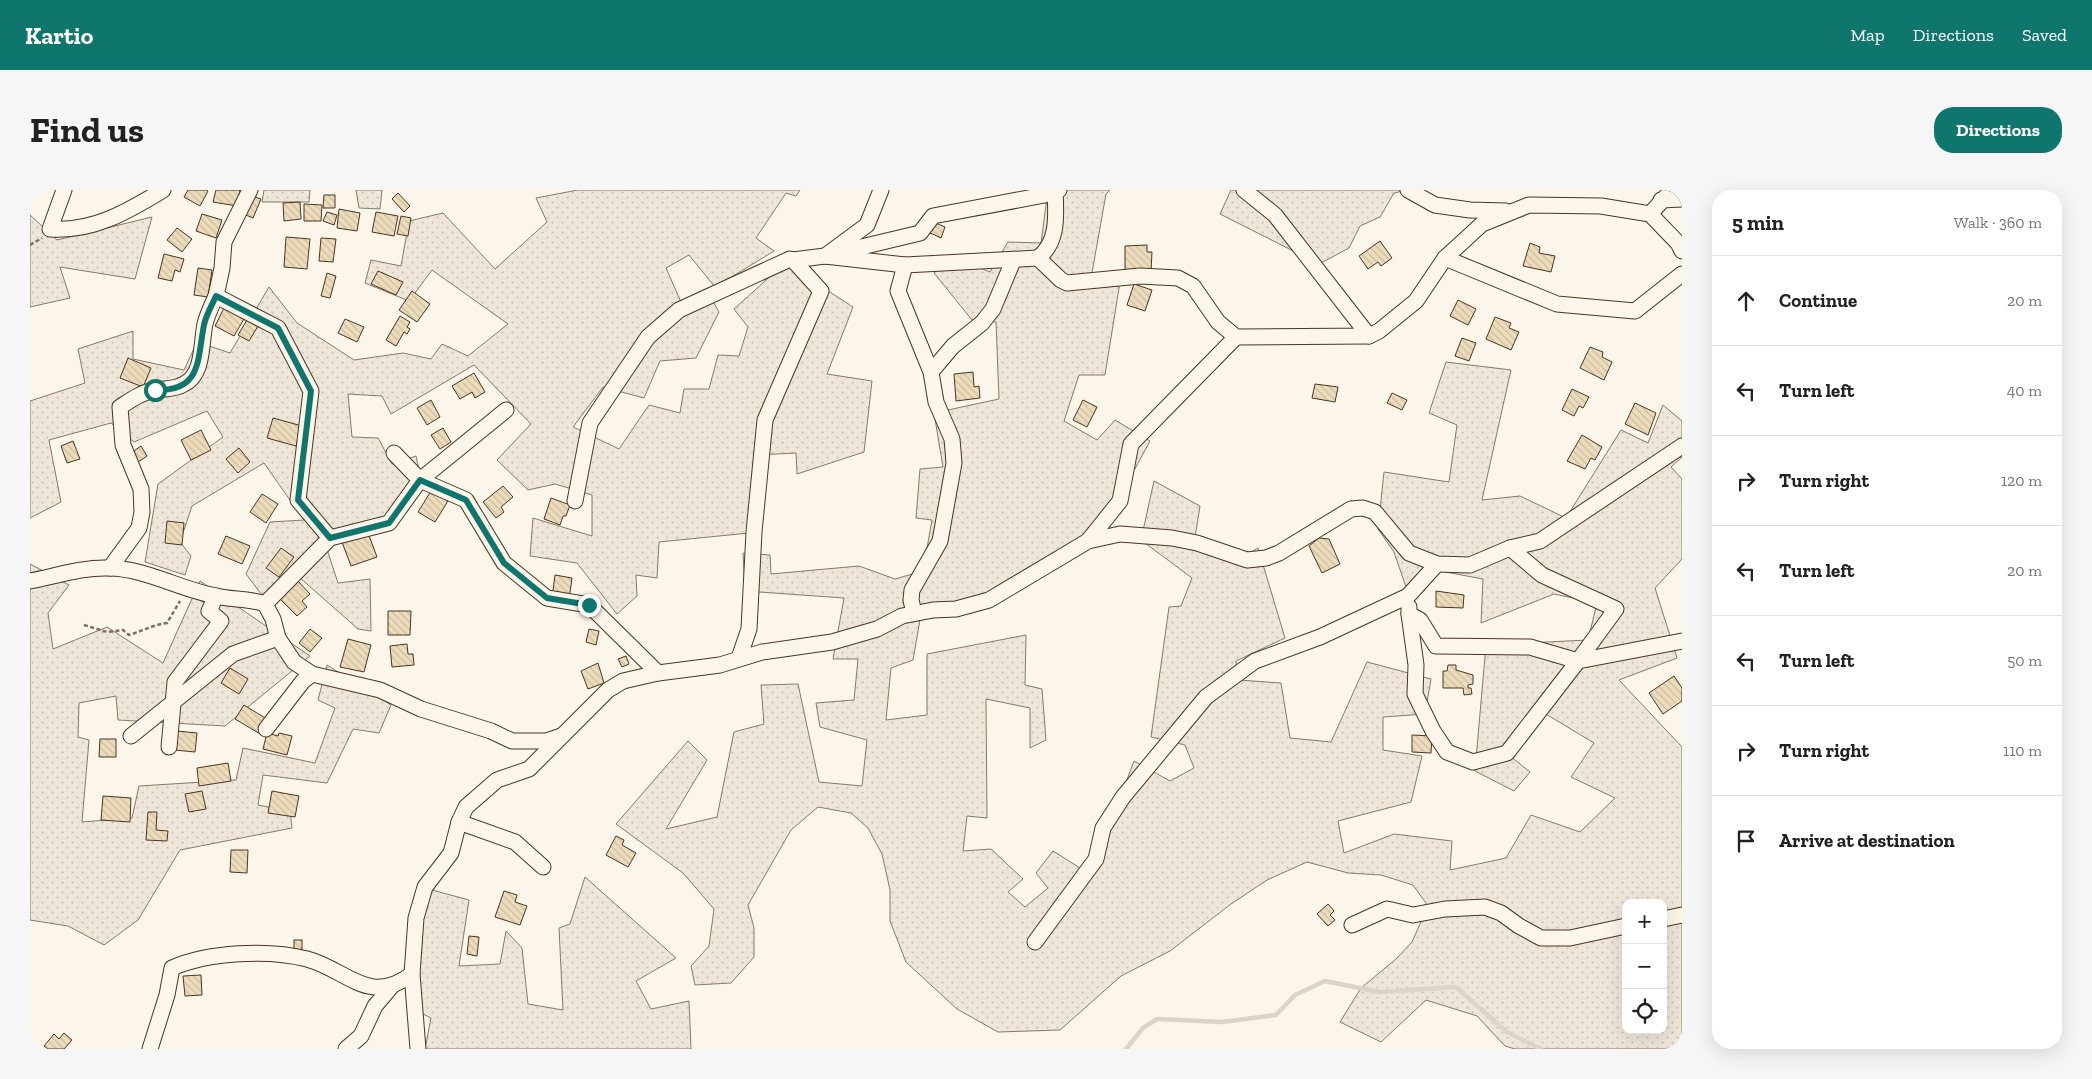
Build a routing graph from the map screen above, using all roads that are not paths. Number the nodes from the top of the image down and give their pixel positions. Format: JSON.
{"nodes":[{"id":1,"x":64,"y":190,"type":"edge"},
{"id":2,"x":163,"y":190,"type":"edge"},
{"id":3,"x":250,"y":190,"type":"edge"},
{"id":4,"x":881,"y":190,"type":"edge"},
{"id":5,"x":1244,"y":190,"type":"edge"},
{"id":6,"x":1408,"y":190,"type":"edge"},
{"id":7,"x":1056,"y":191,"type":"edge"},
{"id":8,"x":1666,"y":195,"type":"edge"},
{"id":9,"x":1528,"y":197,"type":"edge"},
{"id":10,"x":1682,"y":199,"type":"edge"},
{"id":11,"x":1510,"y":211,"type":"junction"},
{"id":12,"x":1650,"y":214,"type":"junction"},
{"id":13,"x":1682,"y":251,"type":"edge"},
{"id":14,"x":825,"y":256,"type":"junction"},
{"id":15,"x":1038,"y":258,"type":"junction"},
{"id":16,"x":1445,"y":258,"type":"junction"},
{"id":17,"x":793,"y":260,"type":"junction"},
{"id":18,"x":1013,"y":261,"type":"junction"},
{"id":19,"x":905,"y":265,"type":"junction"},
{"id":20,"x":1682,"y":274,"type":"edge"},
{"id":21,"x":216,"y":296,"type":"junction"},
{"id":22,"x":1369,"y":336,"type":"junction"},
{"id":23,"x":1236,"y":337,"type":"junction"},
{"id":24,"x":931,"y":372,"type":"junction"},
{"id":25,"x":506,"y":410,"type":"dead end"},
{"id":26,"x":1682,"y":446,"type":"edge"},
{"id":27,"x":394,"y":453,"type":"dead end"},
{"id":28,"x":420,"y":480,"type":"junction"},
{"id":29,"x":575,"y":500,"type":"dead end"},
{"id":30,"x":330,"y":538,"type":"junction"},
{"id":31,"x":1088,"y":541,"type":"junction"},
{"id":32,"x":1510,"y":548,"type":"junction"},
{"id":33,"x":1437,"y":564,"type":"junction"},
{"id":34,"x":110,"y":568,"type":"junction"},
{"id":35,"x":30,"y":581,"type":"edge"},
{"id":36,"x":216,"y":596,"type":"junction"},
{"id":37,"x":1408,"y":596,"type":"junction"},
{"id":38,"x":265,"y":604,"type":"junction"},
{"id":39,"x":914,"y":614,"type":"junction"},
{"id":40,"x":1409,"y":614,"type":"junction"},
{"id":41,"x":278,"y":638,"type":"junction"},
{"id":42,"x":1682,"y":641,"type":"edge"},
{"id":43,"x":739,"y":658,"type":"junction"},
{"id":44,"x":1578,"y":661,"type":"junction"},
{"id":45,"x":658,"y":673,"type":"junction"},
{"id":46,"x":312,"y":674,"type":"junction"},
{"id":47,"x":173,"y":705,"type":"junction"},
{"id":48,"x":266,"y":729,"type":"dead end"},
{"id":49,"x":131,"y":736,"type":"dead end"},
{"id":50,"x":561,"y":736,"type":"junction"},
{"id":51,"x":170,"y":747,"type":"dead end"},
{"id":52,"x":459,"y":822,"type":"junction"},
{"id":53,"x":543,"y":867,"type":"dead end"},
{"id":54,"x":1682,"y":915,"type":"edge"},
{"id":55,"x":1667,"y":918,"type":"edge"},
{"id":56,"x":1352,"y":925,"type":"dead end"},
{"id":57,"x":1622,"y":927,"type":"edge"},
{"id":58,"x":1035,"y":942,"type":"dead end"},
{"id":59,"x":412,"y":974,"type":"junction"},
{"id":60,"x":391,"y":986,"type":"junction"},
{"id":61,"x":150,"y":1049,"type":"edge"},
{"id":62,"x":346,"y":1049,"type":"edge"},
{"id":63,"x":418,"y":1049,"type":"edge"}],
"edges":[{"from":1,"to":2,"type":"street"},
{"from":3,"to":21,"type":"street"},
{"from":4,"to":14,"type":"street"},
{"from":5,"to":22,"type":"street"},
{"from":6,"to":11,"type":"street"},
{"from":7,"to":14,"type":"street"},
{"from":7,"to":15,"type":"street"},
{"from":8,"to":10,"type":"street"},
{"from":8,"to":12,"type":"street"},
{"from":9,"to":11,"type":"street"},
{"from":9,"to":12,"type":"street"},
{"from":11,"to":16,"type":"street"},
{"from":12,"to":13,"type":"street"},
{"from":14,"to":17,"type":"street"},
{"from":14,"to":19,"type":"street"},
{"from":15,"to":18,"type":"street"},
{"from":15,"to":23,"type":"street"},
{"from":16,"to":20,"type":"street"},
{"from":16,"to":22,"type":"street"},
{"from":17,"to":29,"type":"street"},
{"from":17,"to":43,"type":"street"},
{"from":18,"to":19,"type":"street"},
{"from":18,"to":24,"type":"street"},
{"from":19,"to":24,"type":"street"},
{"from":21,"to":30,"type":"street"},
{"from":21,"to":34,"type":"street"},
{"from":22,"to":23,"type":"street"},
{"from":23,"to":31,"type":"street"},
{"from":24,"to":39,"type":"street"},
{"from":25,"to":28,"type":"street"},
{"from":26,"to":32,"type":"street"},
{"from":27,"to":28,"type":"street"},
{"from":28,"to":30,"type":"street"},
{"from":28,"to":45,"type":"street"},
{"from":30,"to":38,"type":"street"},
{"from":31,"to":33,"type":"street"},
{"from":31,"to":39,"type":"street"},
{"from":32,"to":33,"type":"street"},
{"from":32,"to":44,"type":"street"},
{"from":33,"to":37,"type":"street"},
{"from":34,"to":35,"type":"street"},
{"from":34,"to":36,"type":"street"},
{"from":36,"to":38,"type":"street"},
{"from":36,"to":47,"type":"street"},
{"from":37,"to":40,"type":"street"},
{"from":37,"to":58,"type":"street"},
{"from":38,"to":41,"type":"street"},
{"from":39,"to":43,"type":"street"},
{"from":40,"to":44,"type":"street"},
{"from":40,"to":44,"type":"street"},
{"from":41,"to":46,"type":"street"},
{"from":41,"to":47,"type":"street"},
{"from":42,"to":44,"type":"street"},
{"from":43,"to":45,"type":"street"},
{"from":45,"to":50,"type":"street"},
{"from":46,"to":48,"type":"street"},
{"from":46,"to":50,"type":"street"},
{"from":47,"to":49,"type":"street"},
{"from":47,"to":51,"type":"street"},
{"from":50,"to":52,"type":"street"},
{"from":52,"to":53,"type":"street"},
{"from":52,"to":59,"type":"street"},
{"from":54,"to":55,"type":"street"},
{"from":56,"to":57,"type":"street"},
{"from":59,"to":60,"type":"street"},
{"from":59,"to":63,"type":"street"},
{"from":60,"to":61,"type":"street"},
{"from":60,"to":62,"type":"street"}]}
